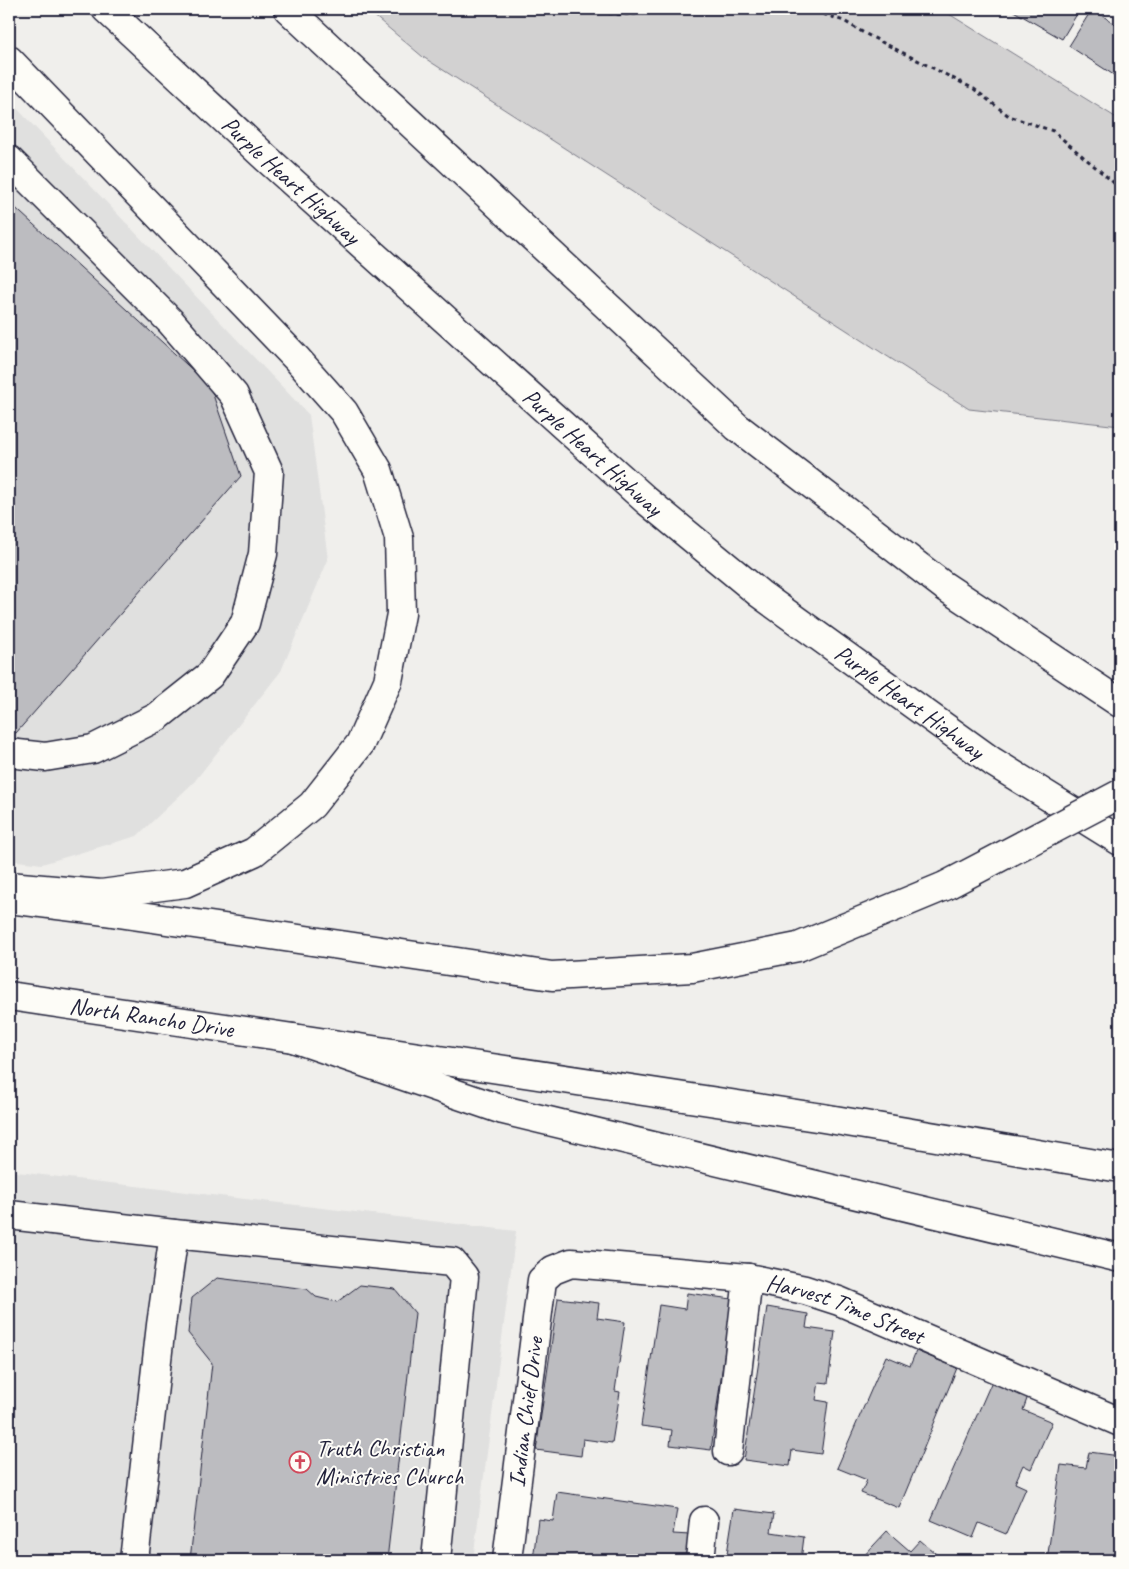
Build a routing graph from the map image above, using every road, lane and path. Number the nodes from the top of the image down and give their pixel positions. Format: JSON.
{"nodes":[{"id":1,"x":106,"y":9,"type":"edge"},
{"id":2,"x":288,"y":9,"type":"edge"},
{"id":3,"x":585,"y":9,"type":"edge"},
{"id":4,"x":660,"y":9,"type":"edge"},
{"id":5,"x":808,"y":9,"type":"edge"},
{"id":6,"x":9,"y":60,"type":"edge"},
{"id":7,"x":9,"y":160,"type":"edge"},
{"id":8,"x":1120,"y":192,"type":"edge"},
{"id":9,"x":1120,"y":703,"type":"edge"},
{"id":10,"x":9,"y":752,"type":"edge"},
{"id":11,"x":1120,"y":794,"type":"edge"},
{"id":12,"x":1116,"y":840,"type":"edge"},
{"id":13,"x":9,"y":886,"type":"edge"},
{"id":14,"x":9,"y":899,"type":"edge"},
{"id":15,"x":9,"y":996,"type":"edge"},
{"id":16,"x":293,"y":1038,"type":"junction"},
{"id":17,"x":1120,"y":1168,"type":"edge"},
{"id":18,"x":9,"y":1215,"type":"edge"},
{"id":19,"x":174,"y":1234,"type":"junction"},
{"id":20,"x":1120,"y":1258,"type":"edge"},
{"id":21,"x":553,"y":1270,"type":"joint"},
{"id":22,"x":748,"y":1278,"type":"junction"},
{"id":23,"x":1120,"y":1422,"type":"edge"},
{"id":24,"x":728,"y":1451,"type":"dead end"},
{"id":25,"x":704,"y":1522,"type":"dead end"},
{"id":26,"x":134,"y":1560,"type":"edge"},
{"id":27,"x":436,"y":1560,"type":"edge"},
{"id":28,"x":507,"y":1560,"type":"edge"},
{"id":29,"x":700,"y":1560,"type":"edge"}],
"edges":[{"from":1,"to":12,"type":"main road","name":"Purple Heart Highway"},
{"from":2,"to":9,"type":"main road"},
{"from":3,"to":4,"type":"path"},
{"from":5,"to":8,"type":"path"},
{"from":6,"to":13,"type":"main road"},
{"from":7,"to":10,"type":"main road"},
{"from":11,"to":14,"type":"main road","bridge":true},
{"from":15,"to":16,"type":"main road","name":"North Rancho Drive"},
{"from":16,"to":17,"type":"main road"},
{"from":16,"to":20,"type":"main road"},
{"from":18,"to":19,"type":"main road"},
{"from":19,"to":26,"type":"main road"},
{"from":19,"to":27,"type":"main road"},
{"from":21,"to":22,"type":"main road","name":"Harvest Time Street"},
{"from":21,"to":28,"type":"main road","name":"Indian Chief Drive"},
{"from":22,"to":23,"type":"main road","name":"Harvest Time Street"},
{"from":22,"to":24,"type":"main road"},
{"from":25,"to":29,"type":"main road"}]}
